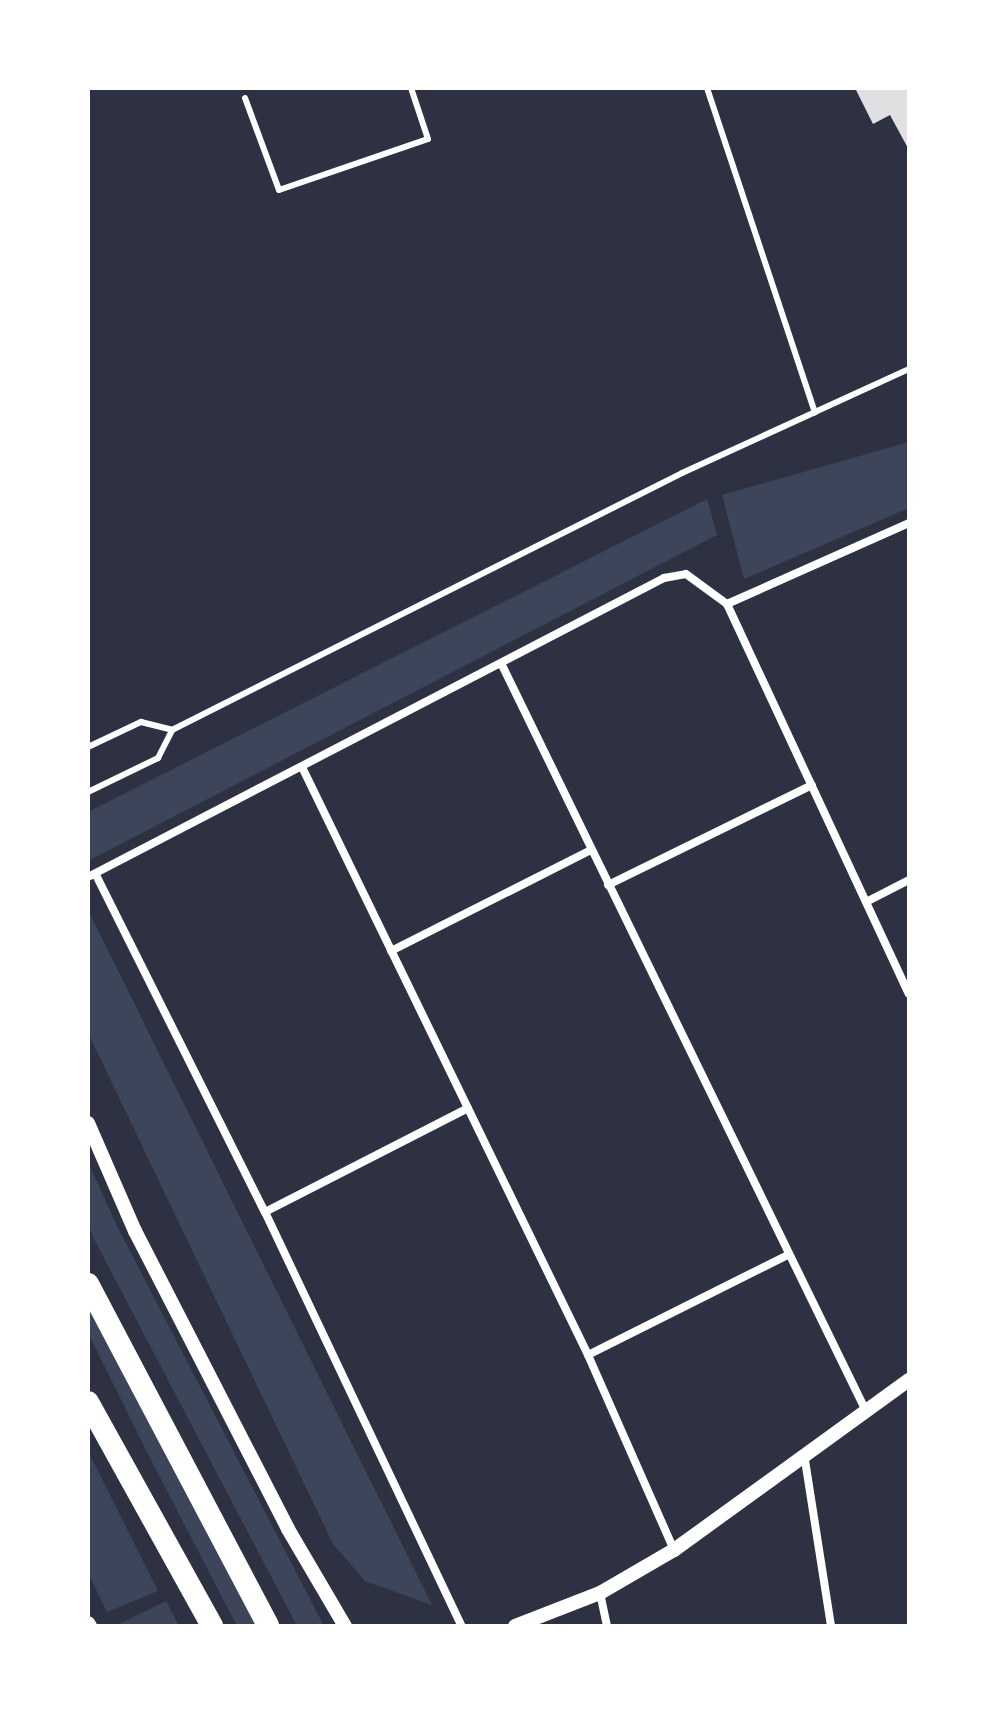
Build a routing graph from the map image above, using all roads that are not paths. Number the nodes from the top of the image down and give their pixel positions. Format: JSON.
{"nodes":[{"id":1,"x":411,"y":88,"type":"edge"},
{"id":2,"x":707,"y":88,"type":"edge"},
{"id":3,"x":245,"y":98,"type":"dead end"},
{"id":4,"x":909,"y":369,"type":"edge"},
{"id":5,"x":815,"y":412,"type":"junction"},
{"id":6,"x":909,"y":523,"type":"edge"},
{"id":7,"x":727,"y":604,"type":"junction"},
{"id":8,"x":501,"y":663,"type":"junction"},
{"id":9,"x":172,"y":730,"type":"junction"},
{"id":10,"x":88,"y":747,"type":"edge"},
{"id":11,"x":302,"y":767,"type":"junction"},
{"id":12,"x":812,"y":785,"type":"junction"},
{"id":13,"x":88,"y":792,"type":"edge"},
{"id":14,"x":591,"y":850,"type":"junction"},
{"id":15,"x":92,"y":876,"type":"edge"},
{"id":16,"x":909,"y":880,"type":"edge"},
{"id":17,"x":608,"y":885,"type":"junction"},
{"id":18,"x":868,"y":901,"type":"junction"},
{"id":19,"x":391,"y":951,"type":"junction"},
{"id":20,"x":909,"y":994,"type":"edge"},
{"id":21,"x":468,"y":1108,"type":"junction"},
{"id":22,"x":88,"y":1123,"type":"edge"},
{"id":23,"x":265,"y":1212,"type":"junction"},
{"id":24,"x":788,"y":1255,"type":"junction"},
{"id":25,"x":88,"y":1284,"type":"edge"},
{"id":26,"x":588,"y":1355,"type":"junction"},
{"id":27,"x":909,"y":1380,"type":"edge"},
{"id":28,"x":88,"y":1402,"type":"edge"},
{"id":29,"x":865,"y":1409,"type":"junction"},
{"id":30,"x":805,"y":1460,"type":"junction"},
{"id":31,"x":674,"y":1550,"type":"junction"},
{"id":32,"x":600,"y":1593,"type":"junction"},
{"id":33,"x":212,"y":1626,"type":"edge"},
{"id":34,"x":268,"y":1626,"type":"edge"},
{"id":35,"x":345,"y":1626,"type":"edge"},
{"id":36,"x":462,"y":1626,"type":"edge"},
{"id":37,"x":515,"y":1626,"type":"edge"},
{"id":38,"x":607,"y":1626,"type":"edge"},
{"id":39,"x":831,"y":1626,"type":"edge"}],
"edges":[{"from":1,"to":3,"type":"lane"},
{"from":2,"to":5,"type":"lane"},
{"from":4,"to":5,"type":"lane"},
{"from":5,"to":9,"type":"lane"},
{"from":6,"to":7,"type":"street"},
{"from":7,"to":8,"type":"street"},
{"from":7,"to":12,"type":"street"},
{"from":8,"to":11,"type":"street"},
{"from":8,"to":14,"type":"street"},
{"from":9,"to":10,"type":"lane"},
{"from":9,"to":13,"type":"lane"},
{"from":11,"to":15,"type":"street"},
{"from":11,"to":19,"type":"street"},
{"from":12,"to":17,"type":"street"},
{"from":12,"to":18,"type":"street"},
{"from":14,"to":17,"type":"street"},
{"from":14,"to":19,"type":"street"},
{"from":15,"to":23,"type":"street"},
{"from":16,"to":18,"type":"street"},
{"from":17,"to":24,"type":"street"},
{"from":18,"to":20,"type":"street"},
{"from":19,"to":21,"type":"street"},
{"from":21,"to":23,"type":"street"},
{"from":21,"to":26,"type":"street"},
{"from":22,"to":35,"type":"street"},
{"from":23,"to":36,"type":"street"},
{"from":24,"to":26,"type":"street"},
{"from":24,"to":29,"type":"street"},
{"from":25,"to":34,"type":"highway"},
{"from":26,"to":31,"type":"street"},
{"from":27,"to":29,"type":"street"},
{"from":28,"to":33,"type":"highway"},
{"from":29,"to":30,"type":"street"},
{"from":30,"to":31,"type":"street"},
{"from":30,"to":39,"type":"street"},
{"from":31,"to":32,"type":"street"},
{"from":32,"to":37,"type":"street"},
{"from":32,"to":38,"type":"street"}]}
